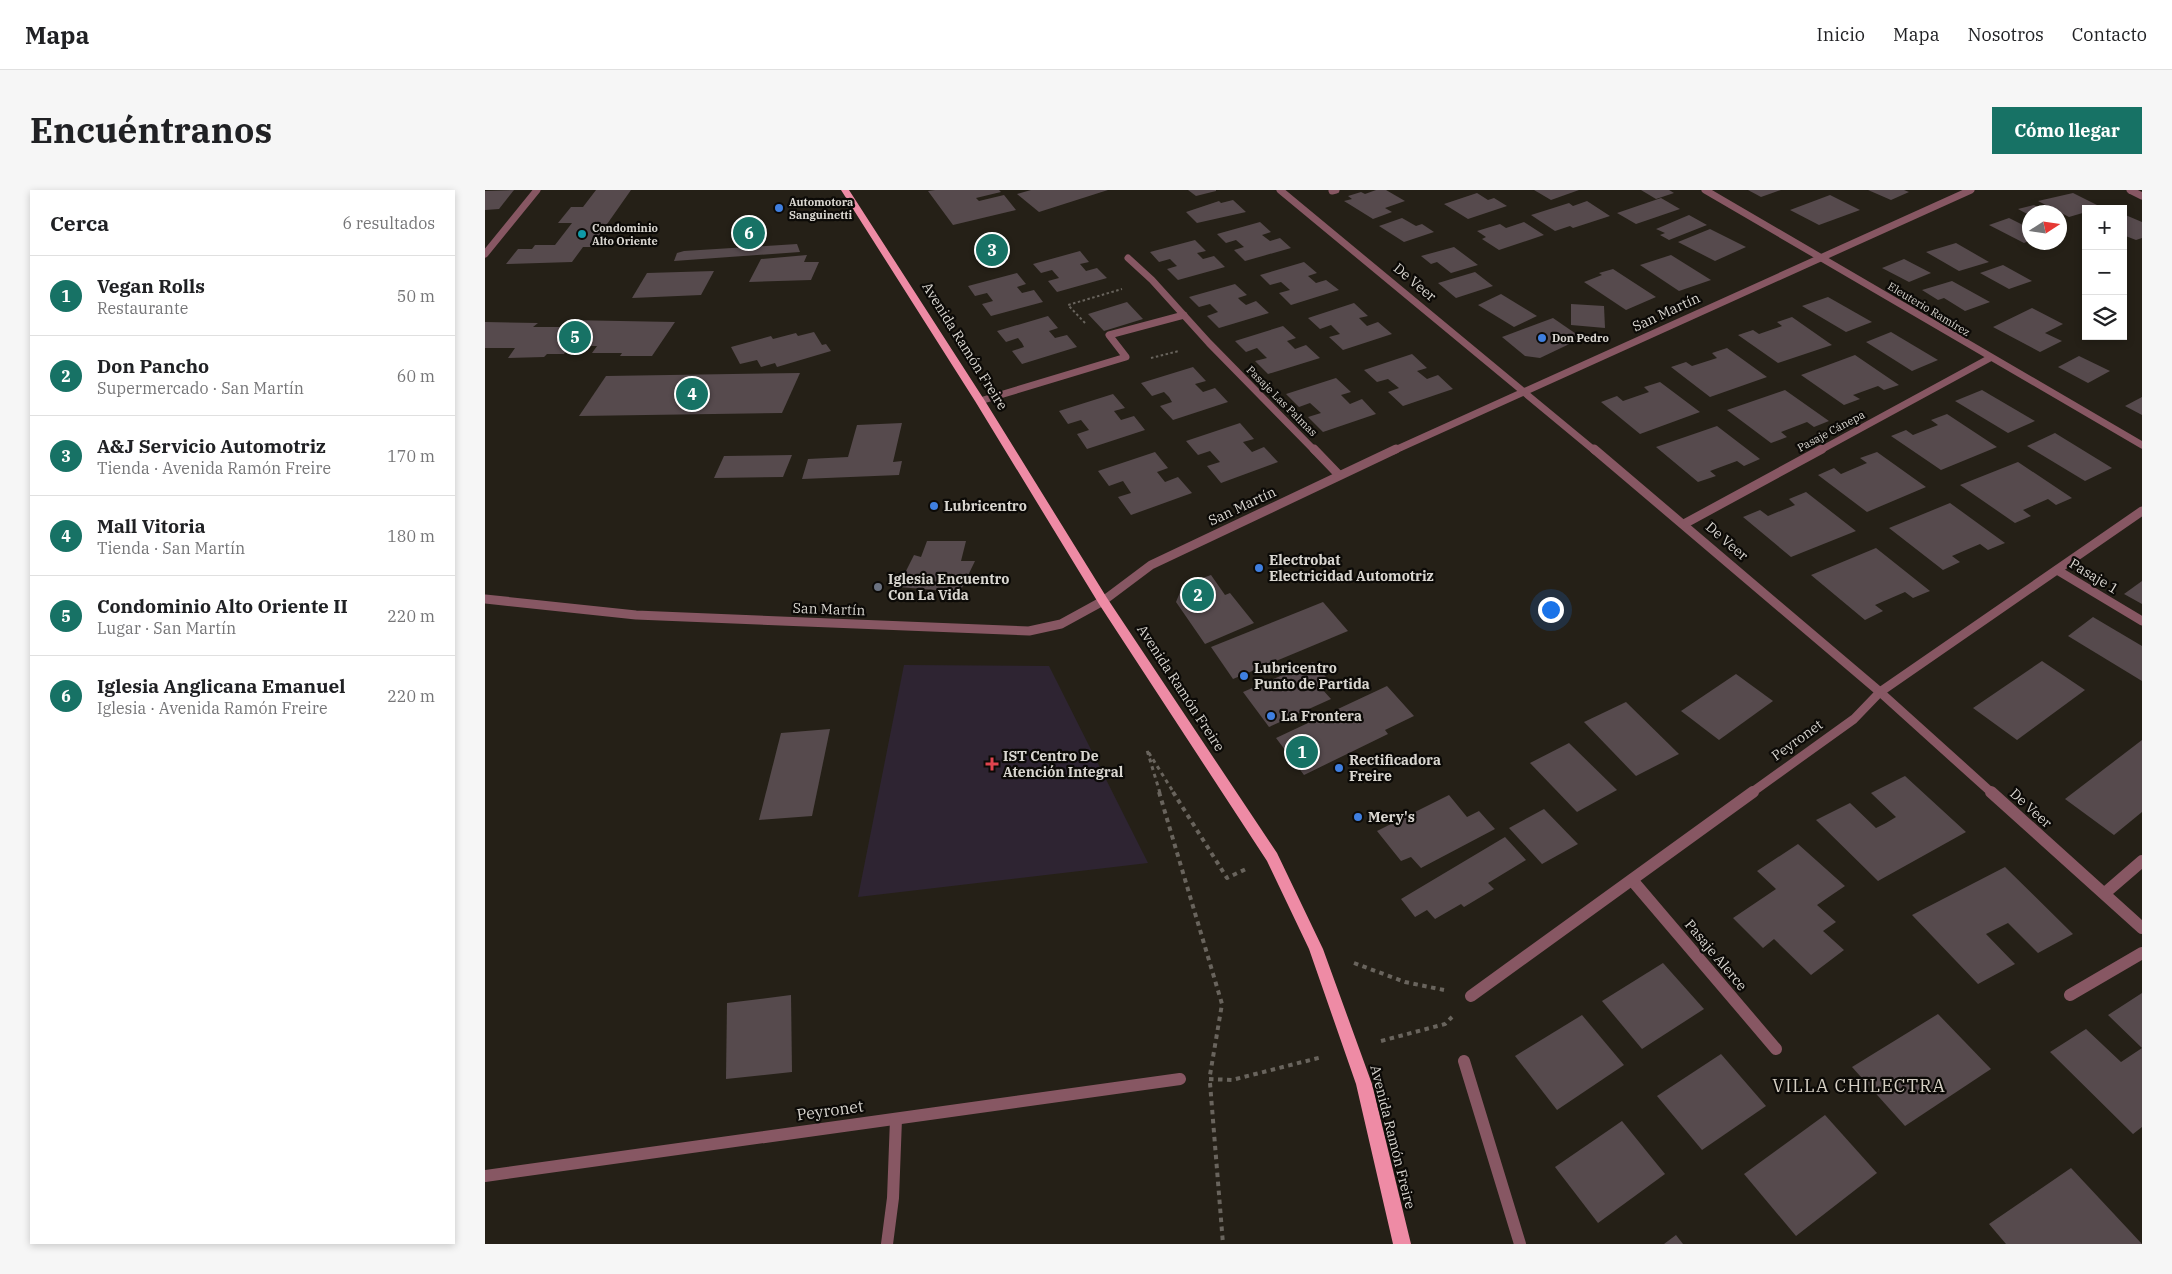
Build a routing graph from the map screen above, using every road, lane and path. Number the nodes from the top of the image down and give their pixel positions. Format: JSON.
{"nodes":[{"id":1,"x":537,"y":190,"type":"edge"},
{"id":2,"x":845,"y":190,"type":"edge"},
{"id":3,"x":1280,"y":190,"type":"edge"},
{"id":4,"x":1705,"y":190,"type":"edge"},
{"id":5,"x":1971,"y":190,"type":"edge"},
{"id":6,"x":2129,"y":190,"type":"edge"},
{"id":7,"x":2142,"y":196,"type":"edge"},
{"id":8,"x":485,"y":254,"type":"edge"},
{"id":9,"x":1128,"y":258,"type":"dead end"},
{"id":10,"x":1819,"y":258,"type":"junction"},
{"id":11,"x":1152,"y":280,"type":"junction"},
{"id":12,"x":1184,"y":315,"type":"junction"},
{"id":13,"x":1109,"y":335,"type":"junction"},
{"id":14,"x":1209,"y":343,"type":"junction"},
{"id":15,"x":1126,"y":357,"type":"junction"},
{"id":16,"x":1990,"y":358,"type":"junction"},
{"id":17,"x":1525,"y":392,"type":"junction"},
{"id":18,"x":980,"y":401,"type":"junction"},
{"id":19,"x":2142,"y":445,"type":"edge"},
{"id":20,"x":1339,"y":475,"type":"junction"},
{"id":21,"x":2142,"y":511,"type":"edge"},
{"id":22,"x":1684,"y":524,"type":"junction"},
{"id":23,"x":2057,"y":570,"type":"junction"},
{"id":24,"x":485,"y":599,"type":"edge"},
{"id":25,"x":1103,"y":600,"type":"junction"},
{"id":26,"x":2142,"y":621,"type":"edge"},
{"id":27,"x":1880,"y":692,"type":"junction"},
{"id":28,"x":1272,"y":857,"type":"junction"},
{"id":29,"x":2142,"y":861,"type":"edge"},
{"id":30,"x":1632,"y":880,"type":"junction"},
{"id":31,"x":2105,"y":894,"type":"junction"},
{"id":32,"x":2142,"y":928,"type":"edge"},
{"id":33,"x":1316,"y":950,"type":"junction"},
{"id":34,"x":2142,"y":953,"type":"edge"},
{"id":35,"x":2070,"y":995,"type":"dead end"},
{"id":36,"x":1471,"y":996,"type":"joint"},
{"id":37,"x":1776,"y":1049,"type":"dead end"},
{"id":38,"x":1464,"y":1061,"type":"dead end"},
{"id":39,"x":1180,"y":1079,"type":"dead end"},
{"id":40,"x":896,"y":1119,"type":"junction"},
{"id":41,"x":485,"y":1176,"type":"edge"},
{"id":42,"x":887,"y":1244,"type":"edge"},
{"id":43,"x":1223,"y":1244,"type":"edge"},
{"id":44,"x":1402,"y":1244,"type":"edge"},
{"id":45,"x":1520,"y":1244,"type":"edge"}],
"edges":[{"from":1,"to":8,"type":"street"},
{"from":2,"to":18,"type":"main road","name":"Avenida Ramón Freire"},
{"from":3,"to":17,"type":"street","name":"De Veer"},
{"from":4,"to":10,"type":"street","name":"Eleuterio Ramírez"},
{"from":5,"to":10,"type":"street","name":"San Martín"},
{"from":6,"to":7,"type":"street"},
{"from":9,"to":11,"type":"street","name":"Pasaje Las Palmas"},
{"from":10,"to":16,"type":"street","name":"Eleuterio Ramírez"},
{"from":10,"to":17,"type":"street","name":"San Martín"},
{"from":11,"to":12,"type":"street","name":"Pasaje Las Palmas"},
{"from":11,"to":13,"type":"path"},
{"from":12,"to":13,"type":"street"},
{"from":12,"to":14,"type":"street","name":"Pasaje Las Palmas"},
{"from":13,"to":15,"type":"street"},
{"from":14,"to":15,"type":"path"},
{"from":14,"to":20,"type":"street","name":"Pasaje Las Palmas"},
{"from":15,"to":18,"type":"street"},
{"from":16,"to":19,"type":"street","name":"Eleuterio Ramírez"},
{"from":16,"to":22,"type":"street","name":"Pasaje Cánepa"},
{"from":17,"to":20,"type":"street","name":"San Martín"},
{"from":17,"to":22,"type":"street","name":"De Veer"},
{"from":18,"to":25,"type":"main road","name":"Avenida Ramón Freire"},
{"from":20,"to":25,"type":"street","name":"San Martín"},
{"from":21,"to":23,"type":"street","name":"Peyronet"},
{"from":22,"to":27,"type":"street","name":"De Veer"},
{"from":23,"to":26,"type":"street","name":"Pasaje 1"},
{"from":23,"to":27,"type":"street","name":"Peyronet"},
{"from":24,"to":25,"type":"street","name":"San Martín"},
{"from":25,"to":28,"type":"main road","name":"Avenida Ramón Freire"},
{"from":27,"to":30,"type":"street","name":"Peyronet"},
{"from":27,"to":31,"type":"street","name":"De Veer"},
{"from":28,"to":33,"type":"main road","name":"Avenida Ramón Freire"},
{"from":28,"to":43,"type":"path"},
{"from":29,"to":31,"type":"street"},
{"from":30,"to":36,"type":"street","name":"Peyronet"},
{"from":30,"to":37,"type":"street","name":"Pasaje Alerce"},
{"from":31,"to":32,"type":"street","name":"De Veer"},
{"from":33,"to":36,"type":"path"},
{"from":33,"to":44,"type":"main road","name":"Avenida Ramón Freire"},
{"from":34,"to":35,"type":"street"},
{"from":38,"to":45,"type":"street"},
{"from":39,"to":40,"type":"street","name":"Peyronet"},
{"from":40,"to":41,"type":"street","name":"Peyronet"},
{"from":40,"to":42,"type":"street"}]}
